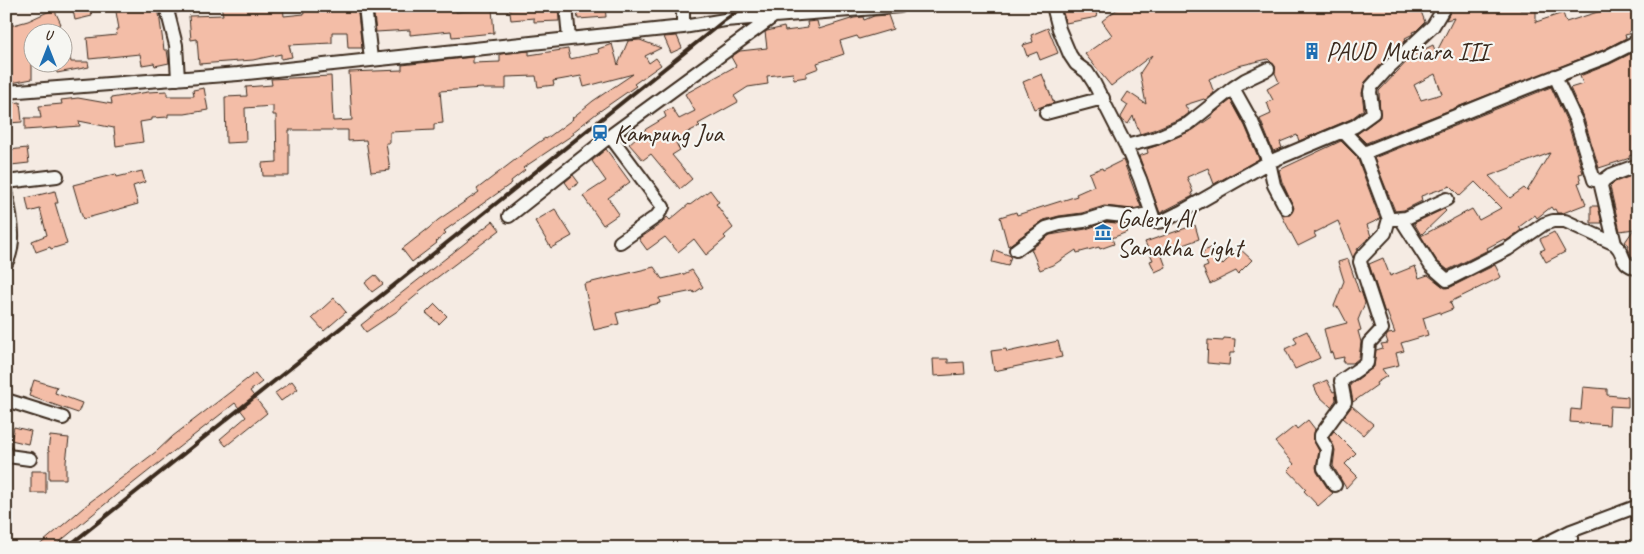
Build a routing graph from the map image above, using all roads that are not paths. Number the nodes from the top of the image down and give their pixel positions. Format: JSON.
{"nodes":[{"id":1,"x":166,"y":6,"type":"edge"},
{"id":2,"x":365,"y":6,"type":"edge"},
{"id":3,"x":566,"y":6,"type":"edge"},
{"id":4,"x":900,"y":6,"type":"edge"},
{"id":5,"x":1053,"y":6,"type":"edge"},
{"id":6,"x":1445,"y":6,"type":"edge"},
{"id":7,"x":686,"y":8,"type":"edge"},
{"id":8,"x":774,"y":16,"type":"junction"},
{"id":9,"x":683,"y":27,"type":"junction"},
{"id":10,"x":569,"y":38,"type":"junction"},
{"id":11,"x":1638,"y":41,"type":"edge"},
{"id":12,"x":371,"y":59,"type":"junction"},
{"id":13,"x":1268,"y":69,"type":"dead end"},
{"id":14,"x":1555,"y":76,"type":"junction"},
{"id":15,"x":178,"y":79,"type":"junction"},
{"id":16,"x":1233,"y":88,"type":"junction"},
{"id":17,"x":6,"y":92,"type":"edge"},
{"id":18,"x":1103,"y":98,"type":"junction"},
{"id":19,"x":1046,"y":113,"type":"dead end"},
{"id":20,"x":1343,"y":131,"type":"junction"},
{"id":21,"x":610,"y":136,"type":"junction"},
{"id":22,"x":1126,"y":146,"type":"junction"},
{"id":23,"x":1364,"y":153,"type":"junction"},
{"id":24,"x":1269,"y":162,"type":"junction"},
{"id":25,"x":1638,"y":165,"type":"edge"},
{"id":26,"x":57,"y":176,"type":"dead end"},
{"id":27,"x":1603,"y":181,"type":"junction"},
{"id":28,"x":6,"y":182,"type":"edge"},
{"id":29,"x":6,"y":190,"type":"edge"},
{"id":30,"x":1447,"y":199,"type":"dead end"},
{"id":31,"x":1286,"y":208,"type":"dead end"},
{"id":32,"x":1151,"y":213,"type":"junction"},
{"id":33,"x":509,"y":216,"type":"dead end"},
{"id":34,"x":1395,"y":219,"type":"junction"},
{"id":35,"x":620,"y":242,"type":"dead end"},
{"id":36,"x":1615,"y":244,"type":"junction"},
{"id":37,"x":1016,"y":250,"type":"dead end"},
{"id":38,"x":6,"y":263,"type":"edge"},
{"id":39,"x":1638,"y":269,"type":"edge"},
{"id":40,"x":6,"y":400,"type":"edge"},
{"id":41,"x":62,"y":418,"type":"dead end"},
{"id":42,"x":6,"y":452,"type":"edge"},
{"id":43,"x":30,"y":459,"type":"dead end"},
{"id":44,"x":1335,"y":485,"type":"dead end"},
{"id":45,"x":1638,"y":506,"type":"edge"},
{"id":46,"x":1571,"y":531,"type":"junction"},
{"id":47,"x":1538,"y":548,"type":"edge"},
{"id":48,"x":1571,"y":548,"type":"edge"}],
"edges":[{"from":1,"to":15,"type":"street"},
{"from":2,"to":12,"type":"street"},
{"from":3,"to":10,"type":"street"},
{"from":4,"to":8,"type":"street"},
{"from":5,"to":18,"type":"street"},
{"from":6,"to":20,"type":"street"},
{"from":7,"to":9,"type":"street"},
{"from":8,"to":9,"type":"street"},
{"from":8,"to":21,"type":"street"},
{"from":9,"to":10,"type":"street"},
{"from":10,"to":12,"type":"street"},
{"from":11,"to":14,"type":"street"},
{"from":12,"to":15,"type":"street"},
{"from":13,"to":16,"type":"street"},
{"from":14,"to":23,"type":"street"},
{"from":14,"to":27,"type":"street"},
{"from":15,"to":17,"type":"street"},
{"from":16,"to":22,"type":"street"},
{"from":16,"to":24,"type":"street"},
{"from":18,"to":19,"type":"street"},
{"from":18,"to":22,"type":"street"},
{"from":20,"to":23,"type":"street"},
{"from":20,"to":24,"type":"street"},
{"from":21,"to":33,"type":"street"},
{"from":21,"to":35,"type":"street"},
{"from":22,"to":32,"type":"street"},
{"from":23,"to":34,"type":"street"},
{"from":24,"to":31,"type":"street"},
{"from":24,"to":32,"type":"street"},
{"from":25,"to":27,"type":"street"},
{"from":26,"to":28,"type":"street"},
{"from":27,"to":36,"type":"street"},
{"from":29,"to":38,"type":"street"},
{"from":30,"to":34,"type":"street"},
{"from":32,"to":37,"type":"street"},
{"from":34,"to":36,"type":"street"},
{"from":34,"to":44,"type":"street"},
{"from":36,"to":39,"type":"street"},
{"from":40,"to":41,"type":"street"},
{"from":42,"to":43,"type":"street"},
{"from":45,"to":46,"type":"street"},
{"from":46,"to":47,"type":"street"},
{"from":46,"to":48,"type":"street"}]}
